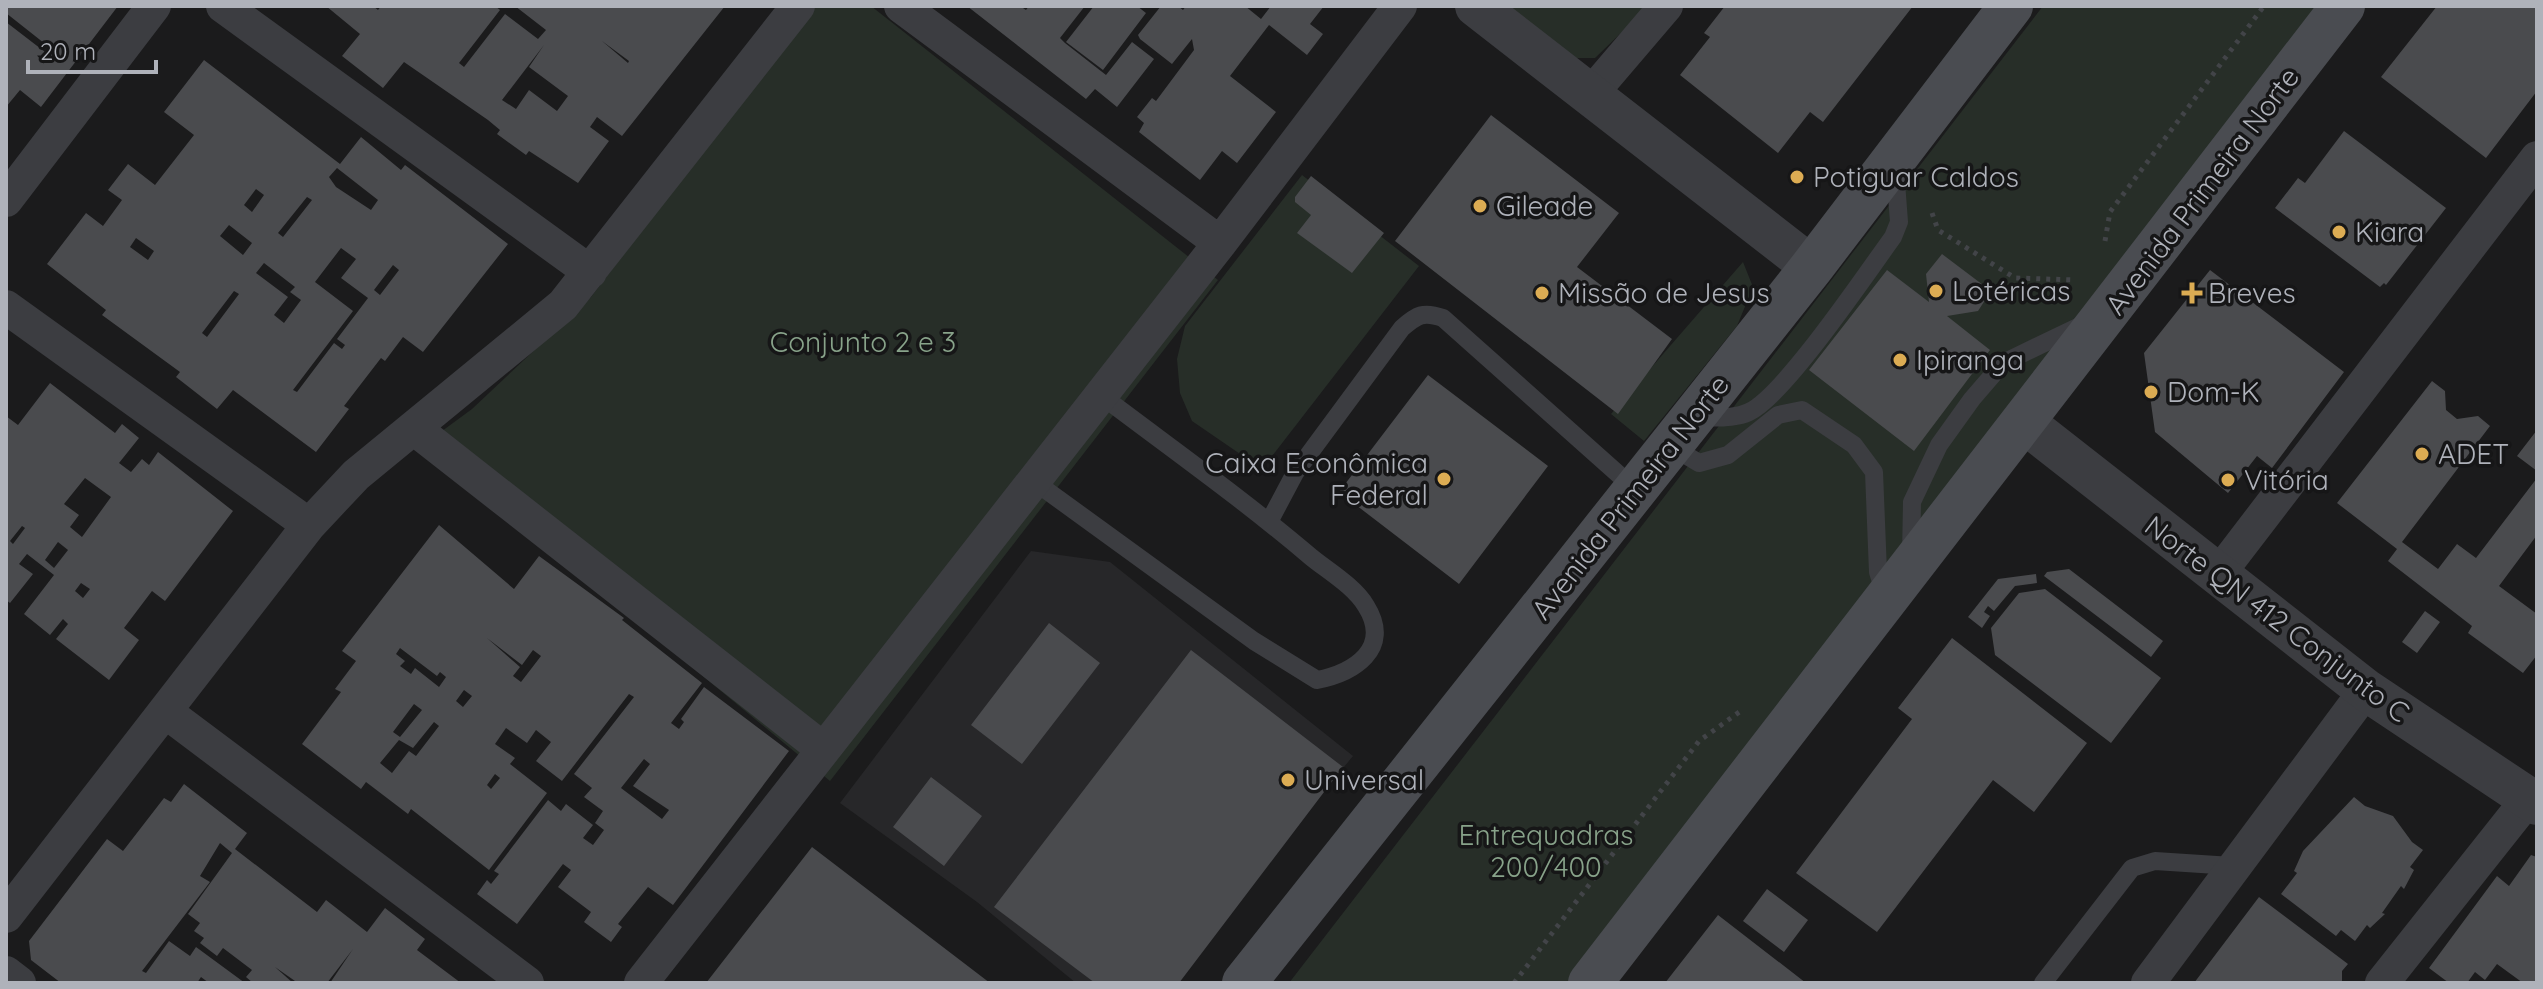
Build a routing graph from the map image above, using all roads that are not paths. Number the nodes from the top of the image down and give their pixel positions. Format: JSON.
{"nodes":[{"id":1,"x":154,"y":6,"type":"edge"},
{"id":2,"x":223,"y":6,"type":"edge"},
{"id":3,"x":798,"y":6,"type":"edge"},
{"id":4,"x":901,"y":6,"type":"edge"},
{"id":5,"x":1400,"y":6,"type":"edge"},
{"id":6,"x":1476,"y":6,"type":"edge"},
{"id":7,"x":1666,"y":6,"type":"edge"},
{"id":8,"x":2011,"y":6,"type":"edge"},
{"id":9,"x":2343,"y":6,"type":"edge"},
{"id":10,"x":1590,"y":95,"type":"junction"},
{"id":11,"x":1894,"y":158,"type":"junction"},
{"id":12,"x":2537,"y":158,"type":"edge"},
{"id":13,"x":6,"y":200,"type":"edge"},
{"id":14,"x":1220,"y":243,"type":"junction"},
{"id":15,"x":1812,"y":267,"type":"junction"},
{"id":16,"x":590,"y":272,"type":"junction"},
{"id":17,"x":2097,"y":298,"type":"junction"},
{"id":18,"x":6,"y":307,"type":"edge"},
{"id":19,"x":1778,"y":387,"type":"junction"},
{"id":20,"x":1102,"y":396,"type":"junction"},
{"id":21,"x":1802,"y":410,"type":"junction"},
{"id":22,"x":2025,"y":423,"type":"junction"},
{"id":23,"x":415,"y":429,"type":"junction"},
{"id":24,"x":1679,"y":432,"type":"junction"},
{"id":25,"x":1035,"y":482,"type":"junction"},
{"id":26,"x":1635,"y":489,"type":"junction"},
{"id":27,"x":1269,"y":522,"type":"junction"},
{"id":28,"x":309,"y":525,"type":"junction"},
{"id":29,"x":2217,"y":576,"type":"junction"},
{"id":30,"x":1900,"y":583,"type":"junction"},
{"id":31,"x":2366,"y":690,"type":"junction"},
{"id":32,"x":166,"y":712,"type":"junction"},
{"id":33,"x":823,"y":749,"type":"junction"},
{"id":34,"x":2532,"y":802,"type":"edge"},
{"id":35,"x":2232,"y":866,"type":"junction"},
{"id":36,"x":6,"y":916,"type":"edge"},
{"id":37,"x":6,"y":973,"type":"edge"},
{"id":38,"x":19,"y":983,"type":"edge"},
{"id":39,"x":527,"y":983,"type":"edge"},
{"id":40,"x":641,"y":983,"type":"edge"},
{"id":41,"x":1244,"y":983,"type":"edge"},
{"id":42,"x":1590,"y":983,"type":"edge"},
{"id":43,"x":2043,"y":983,"type":"edge"},
{"id":44,"x":2148,"y":983,"type":"edge"},
{"id":45,"x":2382,"y":983,"type":"edge"}],
"edges":[{"from":1,"to":13,"type":"street"},
{"from":2,"to":16,"type":"street"},
{"from":3,"to":16,"type":"street"},
{"from":4,"to":14,"type":"street"},
{"from":5,"to":14,"type":"street"},
{"from":6,"to":10,"type":"street"},
{"from":7,"to":10,"type":"street"},
{"from":8,"to":11,"type":"main road","name":"Avenida Primeira Norte"},
{"from":9,"to":17,"type":"main road","name":"Avenida Primeira Norte"},
{"from":10,"to":15,"type":"street"},
{"from":11,"to":15,"type":"main road","name":"Avenida Primeira Norte"},
{"from":11,"to":19,"type":"lane"},
{"from":12,"to":29,"type":"street"},
{"from":14,"to":20,"type":"street"},
{"from":15,"to":24,"type":"main road","name":"Avenida Primeira Norte"},
{"from":16,"to":23,"type":"street"},
{"from":17,"to":22,"type":"main road","name":"Avenida Primeira Norte"},
{"from":17,"to":30,"type":"lane"},
{"from":18,"to":28,"type":"street"},
{"from":19,"to":21,"type":"lane"},
{"from":19,"to":24,"type":"lane"},
{"from":20,"to":25,"type":"street"},
{"from":20,"to":27,"type":"lane"},
{"from":21,"to":24,"type":"lane"},
{"from":21,"to":30,"type":"lane"},
{"from":22,"to":29,"type":"street","name":"Norte QN 412 Conjunto C"},
{"from":22,"to":30,"type":"main road","name":"Avenida Primeira Norte"},
{"from":23,"to":28,"type":"street"},
{"from":23,"to":33,"type":"street"},
{"from":24,"to":26,"type":"main road","name":"Avenida Primeira Norte"},
{"from":25,"to":27,"type":"lane"},
{"from":25,"to":33,"type":"street"},
{"from":26,"to":27,"type":"lane"},
{"from":26,"to":41,"type":"main road","name":"Avenida Primeira Norte"},
{"from":28,"to":32,"type":"street"},
{"from":29,"to":31,"type":"street","name":"Norte QN 412 Conjunto C"},
{"from":30,"to":42,"type":"main road","name":"Avenida Primeira Norte"},
{"from":31,"to":34,"type":"street","name":"Norte QN 412 Conjunto C"},
{"from":31,"to":35,"type":"street"},
{"from":32,"to":36,"type":"street"},
{"from":32,"to":39,"type":"street"},
{"from":33,"to":40,"type":"street"},
{"from":34,"to":45,"type":"street"},
{"from":35,"to":43,"type":"lane"},
{"from":35,"to":44,"type":"street"},
{"from":37,"to":38,"type":"street"}]}
